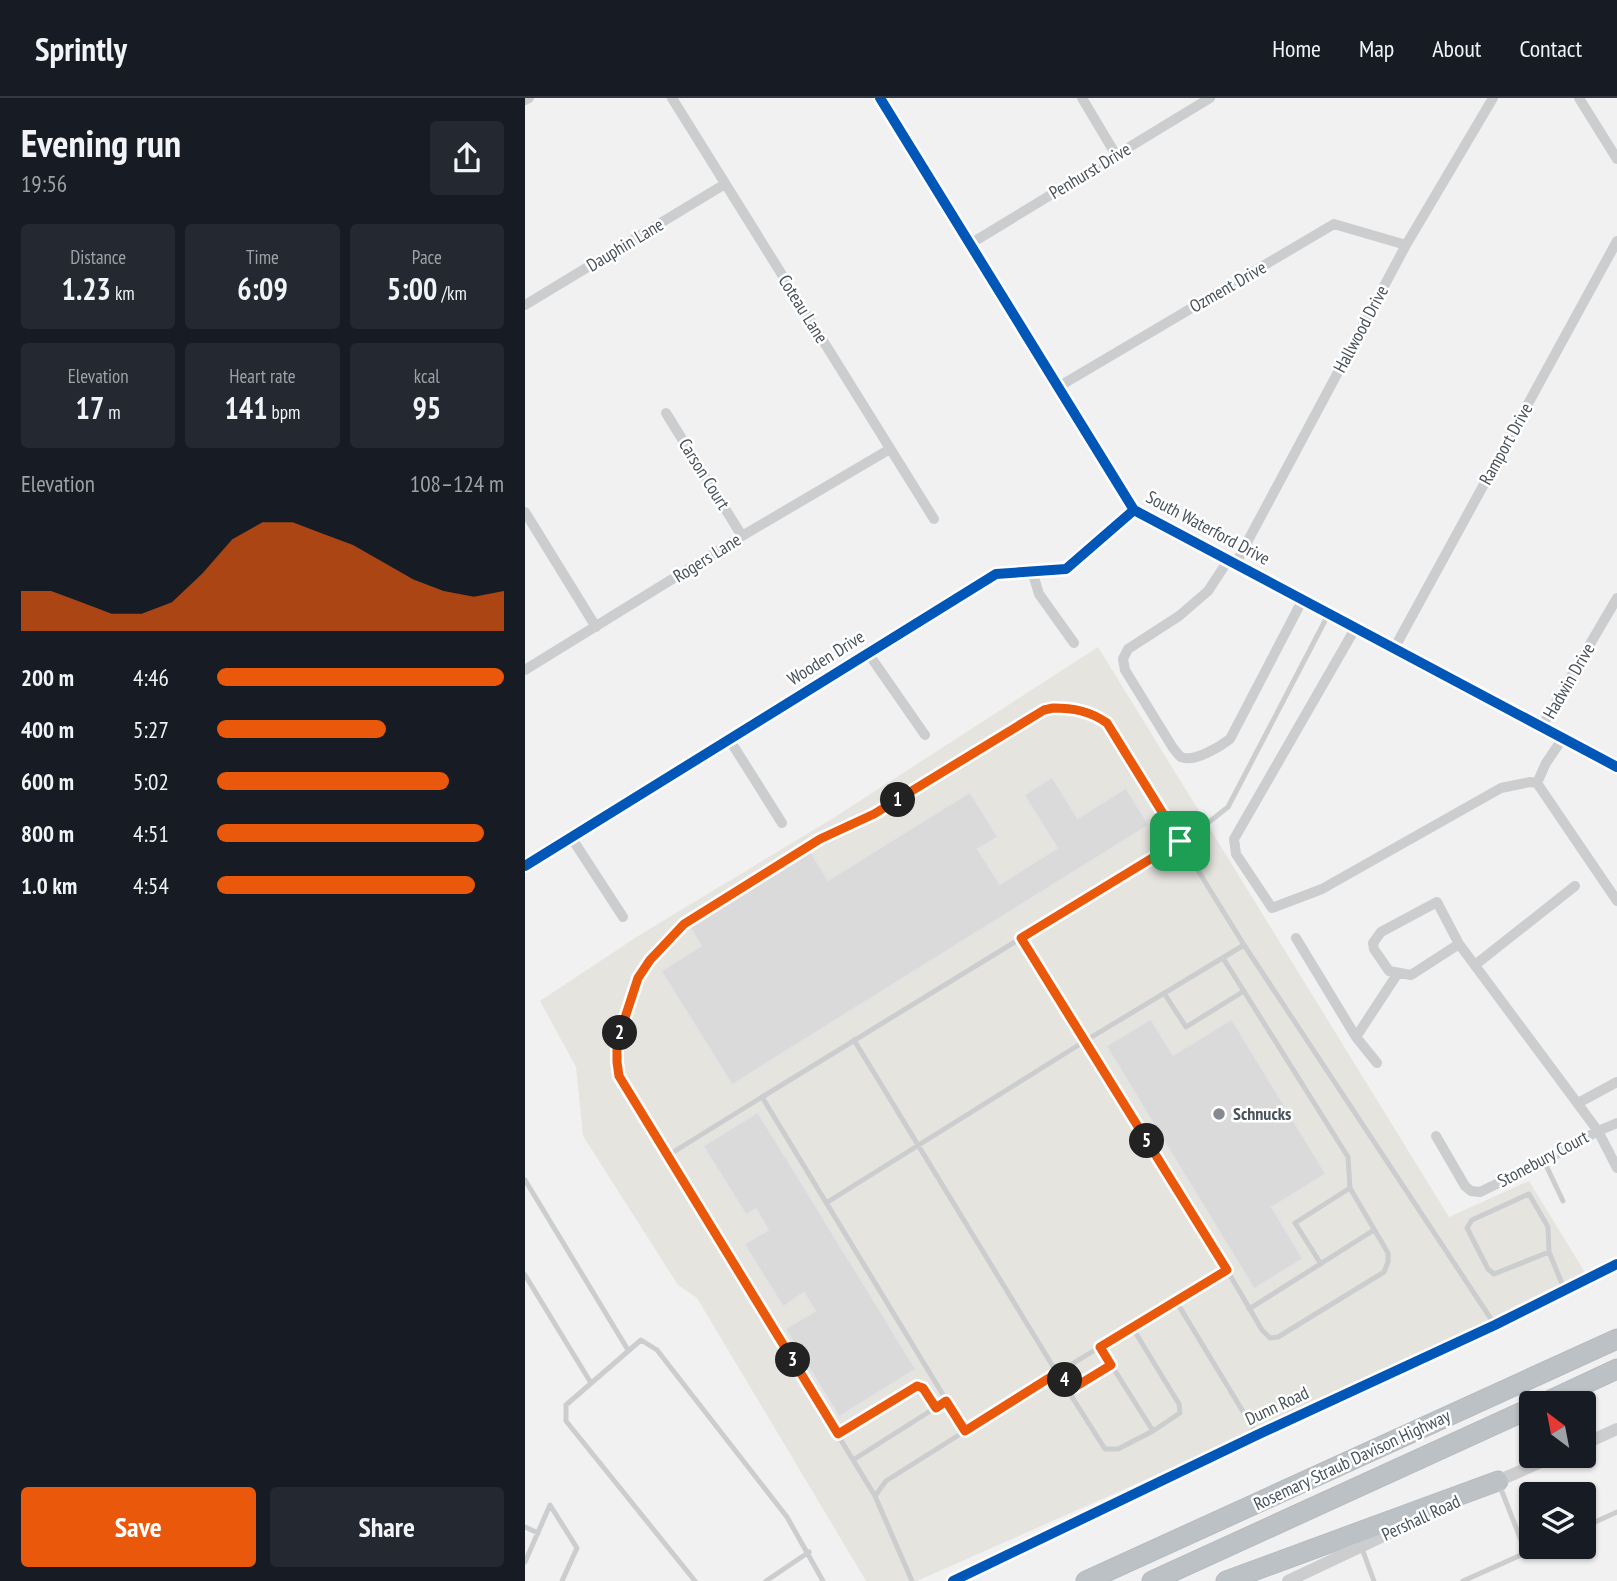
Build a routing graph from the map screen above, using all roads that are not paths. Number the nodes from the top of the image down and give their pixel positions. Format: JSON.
{"nodes":[{"id":1,"x":672,"y":98,"type":"edge"},
{"id":2,"x":880,"y":98,"type":"edge"},
{"id":3,"x":1082,"y":98,"type":"edge"},
{"id":4,"x":1210,"y":98,"type":"edge"},
{"id":5,"x":1493,"y":98,"type":"edge"},
{"id":6,"x":1579,"y":98,"type":"edge"},
{"id":7,"x":1116,"y":155,"type":"junction"},
{"id":8,"x":1617,"y":159,"type":"edge"},
{"id":9,"x":725,"y":184,"type":"junction"},
{"id":10,"x":1617,"y":241,"type":"edge"},
{"id":11,"x":970,"y":244,"type":"junction"},
{"id":12,"x":1406,"y":244,"type":"junction"},
{"id":13,"x":525,"y":305,"type":"edge"},
{"id":14,"x":1058,"y":387,"type":"junction"},
{"id":15,"x":666,"y":413,"type":"dead end"},
{"id":16,"x":890,"y":449,"type":"junction"},
{"id":17,"x":1134,"y":510,"type":"junction"},
{"id":18,"x":525,"y":512,"type":"edge"},
{"id":19,"x":934,"y":519,"type":"dead end"},
{"id":20,"x":742,"y":536,"type":"junction"},
{"id":21,"x":1232,"y":561,"type":"junction"},
{"id":22,"x":1032,"y":571,"type":"junction"},
{"id":23,"x":1303,"y":598,"type":"junction"},
{"id":24,"x":1617,"y":598,"type":"edge"},
{"id":25,"x":1329,"y":612,"type":"junction"},
{"id":26,"x":596,"y":627,"type":"junction"},
{"id":27,"x":1356,"y":627,"type":"junction"},
{"id":28,"x":1075,"y":643,"type":"dead end"},
{"id":29,"x":1395,"y":647,"type":"junction"},
{"id":30,"x":868,"y":653,"type":"junction"},
{"id":31,"x":525,"y":670,"type":"edge"},
{"id":32,"x":1542,"y":726,"type":"junction"},
{"id":33,"x":925,"y":735,"type":"dead end"},
{"id":34,"x":1563,"y":738,"type":"junction"},
{"id":35,"x":729,"y":739,"type":"junction"},
{"id":36,"x":1617,"y":767,"type":"edge"},
{"id":37,"x":1537,"y":783,"type":"junction"},
{"id":38,"x":782,"y":823,"type":"dead end"},
{"id":39,"x":571,"y":837,"type":"junction"},
{"id":40,"x":1180,"y":841,"type":"junction"},
{"id":41,"x":525,"y":866,"type":"edge"},
{"id":42,"x":1575,"y":886,"type":"dead end"},
{"id":43,"x":1617,"y":901,"type":"edge"},
{"id":44,"x":623,"y":917,"type":"dead end"},
{"id":45,"x":1021,"y":938,"type":"junction"},
{"id":46,"x":1296,"y":939,"type":"dead end"},
{"id":47,"x":1459,"y":944,"type":"junction"},
{"id":48,"x":1244,"y":945,"type":"junction"},
{"id":49,"x":1223,"y":958,"type":"junction"},
{"id":50,"x":1475,"y":965,"type":"junction"},
{"id":51,"x":1398,"y":973,"type":"junction"},
{"id":52,"x":1244,"y":991,"type":"junction"},
{"id":53,"x":1164,"y":993,"type":"junction"},
{"id":54,"x":1356,"y":1037,"type":"junction"},
{"id":55,"x":854,"y":1040,"type":"junction"},
{"id":56,"x":1085,"y":1041,"type":"junction"},
{"id":57,"x":1377,"y":1063,"type":"dead end"},
{"id":58,"x":1617,"y":1082,"type":"edge"},
{"id":59,"x":762,"y":1097,"type":"junction"},
{"id":60,"x":1578,"y":1103,"type":"junction"},
{"id":61,"x":1617,"y":1124,"type":"edge"},
{"id":62,"x":1598,"y":1130,"type":"junction"},
{"id":63,"x":1436,"y":1136,"type":"dead end"},
{"id":64,"x":919,"y":1144,"type":"junction"},
{"id":65,"x":667,"y":1156,"type":"junction"},
{"id":66,"x":1544,"y":1161,"type":"junction"},
{"id":67,"x":1617,"y":1168,"type":"edge"},
{"id":68,"x":525,"y":1180,"type":"edge"},
{"id":69,"x":1350,"y":1188,"type":"junction"},
{"id":70,"x":1563,"y":1201,"type":"dead end"},
{"id":71,"x":826,"y":1203,"type":"junction"},
{"id":72,"x":1374,"y":1230,"type":"junction"},
{"id":73,"x":1549,"y":1249,"type":"junction"},
{"id":74,"x":1321,"y":1264,"type":"junction"},
{"id":75,"x":1617,"y":1264,"type":"edge"},
{"id":76,"x":1227,"y":1270,"type":"junction"},
{"id":77,"x":525,"y":1275,"type":"edge"},
{"id":78,"x":1565,"y":1291,"type":"junction"},
{"id":79,"x":1176,"y":1301,"type":"junction"},
{"id":80,"x":1249,"y":1308,"type":"junction"},
{"id":81,"x":1495,"y":1325,"type":"junction"},
{"id":82,"x":1132,"y":1327,"type":"junction"},
{"id":83,"x":1617,"y":1339,"type":"edge"},
{"id":84,"x":1100,"y":1347,"type":"junction"},
{"id":85,"x":628,"y":1350,"type":"junction"},
{"id":86,"x":1111,"y":1365,"type":"junction"},
{"id":87,"x":1617,"y":1369,"type":"edge"},
{"id":88,"x":1057,"y":1373,"type":"junction"},
{"id":89,"x":591,"y":1383,"type":"junction"},
{"id":90,"x":1075,"y":1387,"type":"junction"},
{"id":91,"x":1570,"y":1391,"type":"edge"},
{"id":92,"x":946,"y":1401,"type":"junction"},
{"id":93,"x":936,"y":1408,"type":"junction"},
{"id":94,"x":1519,"y":1413,"type":"edge"},
{"id":95,"x":1617,"y":1429,"type":"edge"},
{"id":96,"x":965,"y":1431,"type":"junction"},
{"id":97,"x":1153,"y":1431,"type":"junction"},
{"id":98,"x":838,"y":1434,"type":"junction"},
{"id":99,"x":1257,"y":1435,"type":"junction"},
{"id":100,"x":1596,"y":1439,"type":"edge"},
{"id":101,"x":853,"y":1460,"type":"junction"},
{"id":102,"x":1527,"y":1468,"type":"edge"},
{"id":103,"x":1497,"y":1481,"type":"junction"},
{"id":104,"x":875,"y":1496,"type":"junction"},
{"id":105,"x":1617,"y":1512,"type":"edge"},
{"id":106,"x":1596,"y":1522,"type":"edge"},
{"id":107,"x":525,"y":1527,"type":"edge"},
{"id":108,"x":538,"y":1533,"type":"junction"},
{"id":109,"x":1519,"y":1536,"type":"edge"},
{"id":110,"x":1361,"y":1546,"type":"junction"},
{"id":111,"x":809,"y":1552,"type":"junction"},
{"id":112,"x":1519,"y":1556,"type":"edge"},
{"id":113,"x":525,"y":1562,"type":"edge"},
{"id":114,"x":562,"y":1581,"type":"edge"},
{"id":115,"x":695,"y":1581,"type":"edge"},
{"id":116,"x":766,"y":1581,"type":"edge"},
{"id":117,"x":823,"y":1581,"type":"edge"},
{"id":118,"x":912,"y":1581,"type":"edge"},
{"id":119,"x":953,"y":1581,"type":"edge"},
{"id":120,"x":1086,"y":1581,"type":"edge"},
{"id":121,"x":1151,"y":1581,"type":"edge"},
{"id":122,"x":1226,"y":1581,"type":"edge"},
{"id":123,"x":1287,"y":1581,"type":"edge"},
{"id":124,"x":1374,"y":1581,"type":"edge"},
{"id":125,"x":1463,"y":1581,"type":"edge"}],
"edges":[{"from":1,"to":9,"type":"street","name":"Coteau Lane"},
{"from":2,"to":11,"type":"street","name":"South Waterford Drive"},
{"from":3,"to":7,"type":"street"},
{"from":4,"to":7,"type":"street","name":"Penhurst Drive"},
{"from":5,"to":12,"type":"street","name":"Hallwood Drive"},
{"from":6,"to":8,"type":"street"},
{"from":7,"to":11,"type":"street","name":"Penhurst Drive"},
{"from":9,"to":13,"type":"street","name":"Dauphin Lane"},
{"from":9,"to":16,"type":"street","name":"Coteau Lane"},
{"from":10,"to":29,"type":"street","name":"Ramport Drive"},
{"from":11,"to":14,"type":"street","name":"South Waterford Drive"},
{"from":12,"to":14,"type":"street","name":"Ozment Drive"},
{"from":12,"to":21,"type":"street","name":"Hallwood Drive"},
{"from":14,"to":17,"type":"street","name":"South Waterford Drive"},
{"from":15,"to":20,"type":"street","name":"Carson Court"},
{"from":16,"to":19,"type":"street","name":"Coteau Lane"},
{"from":16,"to":20,"type":"street","name":"Rogers Lane"},
{"from":17,"to":21,"type":"street","name":"South Waterford Drive"},
{"from":17,"to":22,"type":"street","name":"Wooden Drive"},
{"from":18,"to":26,"type":"street"},
{"from":20,"to":26,"type":"street","name":"Rogers Lane"},
{"from":21,"to":23,"type":"street","name":"South Waterford Drive"},
{"from":21,"to":23,"type":"street","name":"Hallwood Drive"},
{"from":22,"to":28,"type":"street"},
{"from":22,"to":30,"type":"street","name":"Wooden Drive"},
{"from":23,"to":25,"type":"street","name":"South Waterford Drive"},
{"from":24,"to":32,"type":"street","name":"Hadwin Drive"},
{"from":25,"to":27,"type":"street","name":"South Waterford Drive"},
{"from":25,"to":40,"type":"lane"},
{"from":26,"to":31,"type":"street","name":"Rogers Lane"},
{"from":27,"to":29,"type":"street","name":"South Waterford Drive"},
{"from":27,"to":37,"type":"street"},
{"from":29,"to":32,"type":"street","name":"South Waterford Drive"},
{"from":30,"to":33,"type":"street"},
{"from":30,"to":35,"type":"street","name":"Wooden Drive"},
{"from":32,"to":34,"type":"street","name":"South Waterford Drive"},
{"from":34,"to":36,"type":"street","name":"South Waterford Drive"},
{"from":34,"to":37,"type":"street"},
{"from":35,"to":38,"type":"street"},
{"from":35,"to":39,"type":"street","name":"Wooden Drive"},
{"from":37,"to":43,"type":"street"},
{"from":39,"to":41,"type":"street","name":"Wooden Drive"},
{"from":39,"to":44,"type":"street"},
{"from":40,"to":45,"type":"lane"},
{"from":40,"to":48,"type":"lane"},
{"from":40,"to":65,"type":"lane"},
{"from":42,"to":50,"type":"street"},
{"from":45,"to":55,"type":"lane"},
{"from":45,"to":56,"type":"lane"},
{"from":46,"to":54,"type":"street"},
{"from":47,"to":50,"type":"street","name":"Stonebury Court"},
{"from":47,"to":51,"type":"street"},
{"from":47,"to":51,"type":"street","name":"Stonebury Court"},
{"from":48,"to":49,"type":"lane"},
{"from":48,"to":81,"type":"lane"},
{"from":49,"to":52,"type":"lane"},
{"from":49,"to":53,"type":"lane"},
{"from":50,"to":60,"type":"street","name":"Stonebury Court"},
{"from":51,"to":54,"type":"street"},
{"from":52,"to":53,"type":"lane"},
{"from":52,"to":69,"type":"lane"},
{"from":53,"to":56,"type":"lane"},
{"from":54,"to":57,"type":"street"},
{"from":55,"to":59,"type":"lane"},
{"from":55,"to":64,"type":"lane"},
{"from":56,"to":64,"type":"lane"},
{"from":56,"to":76,"type":"lane"},
{"from":58,"to":60,"type":"street","name":"Stonebury Court"},
{"from":59,"to":65,"type":"lane"},
{"from":59,"to":71,"type":"lane"},
{"from":60,"to":62,"type":"street","name":"Stonebury Court"},
{"from":61,"to":62,"type":"street","name":"Stonebury Court"},
{"from":62,"to":66,"type":"street","name":"Stonebury Court"},
{"from":62,"to":67,"type":"street","name":"Stonebury Court"},
{"from":63,"to":66,"type":"street","name":"Stonebury Court"},
{"from":64,"to":71,"type":"lane"},
{"from":64,"to":88,"type":"lane"},
{"from":65,"to":98,"type":"lane"},
{"from":66,"to":70,"type":"lane"},
{"from":68,"to":85,"type":"lane"},
{"from":69,"to":72,"type":"lane"},
{"from":69,"to":74,"type":"lane"},
{"from":71,"to":92,"type":"lane"},
{"from":72,"to":74,"type":"lane"},
{"from":72,"to":80,"type":"lane"},
{"from":73,"to":73,"type":"lane"},
{"from":73,"to":78,"type":"lane"},
{"from":74,"to":80,"type":"lane"},
{"from":75,"to":78,"type":"street","name":"Dunn Road"},
{"from":76,"to":79,"type":"lane"},
{"from":76,"to":80,"type":"lane"},
{"from":77,"to":89,"type":"lane"},
{"from":78,"to":81,"type":"street","name":"Dunn Road"},
{"from":79,"to":82,"type":"lane"},
{"from":79,"to":99,"type":"lane"},
{"from":81,"to":99,"type":"street","name":"Dunn Road"},
{"from":82,"to":84,"type":"lane"},
{"from":82,"to":97,"type":"lane"},
{"from":83,"to":120,"type":"highway","name":"Rosemary Straub Davison Highway"},
{"from":84,"to":86,"type":"lane"},
{"from":84,"to":88,"type":"lane"},
{"from":85,"to":89,"type":"lane"},
{"from":85,"to":111,"type":"lane"},
{"from":86,"to":90,"type":"lane"},
{"from":86,"to":97,"type":"lane"},
{"from":87,"to":91,"type":"highway"},
{"from":88,"to":90,"type":"lane"},
{"from":88,"to":96,"type":"lane"},
{"from":89,"to":115,"type":"lane"},
{"from":90,"to":97,"type":"lane"},
{"from":92,"to":93,"type":"lane"},
{"from":92,"to":96,"type":"lane"},
{"from":93,"to":98,"type":"lane"},
{"from":93,"to":101,"type":"lane"},
{"from":94,"to":121,"type":"highway","name":"Rosemary Straub Davison Highway"},
{"from":95,"to":100,"type":"street"},
{"from":96,"to":104,"type":"lane"},
{"from":98,"to":101,"type":"lane"},
{"from":99,"to":119,"type":"street","name":"Dunn Road"},
{"from":101,"to":104,"type":"lane"},
{"from":102,"to":103,"type":"street","name":"Pershall Road"},
{"from":103,"to":109,"type":"lane"},
{"from":103,"to":110,"type":"street","name":"Pershall Road"},
{"from":103,"to":122,"type":"highway"},
{"from":104,"to":118,"type":"lane"},
{"from":105,"to":106,"type":"lane"},
{"from":107,"to":108,"type":"lane"},
{"from":108,"to":113,"type":"lane"},
{"from":108,"to":114,"type":"lane"},
{"from":110,"to":123,"type":"street","name":"Pershall Road"},
{"from":110,"to":124,"type":"lane"},
{"from":111,"to":116,"type":"lane"},
{"from":111,"to":117,"type":"lane"},
{"from":112,"to":125,"type":"lane"}]}
